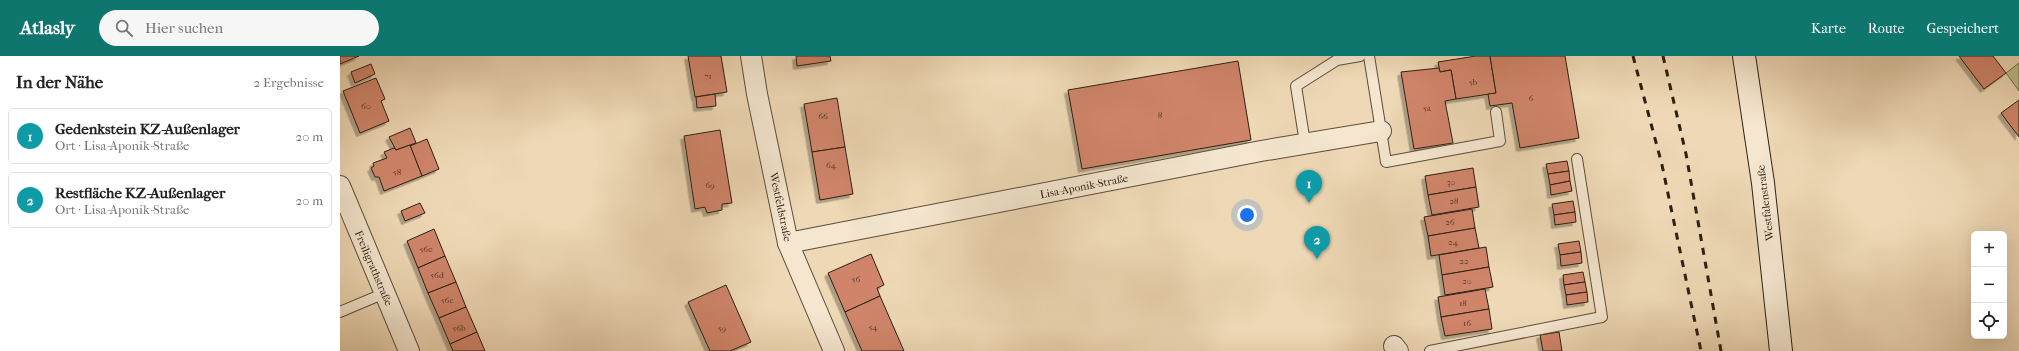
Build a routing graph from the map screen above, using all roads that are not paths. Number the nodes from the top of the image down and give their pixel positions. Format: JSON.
{"nodes":[{"id":1,"x":752,"y":56,"type":"edge"},
{"id":2,"x":1360,"y":56,"type":"edge"},
{"id":3,"x":1369,"y":56,"type":"edge"},
{"id":4,"x":1744,"y":56,"type":"edge"},
{"id":5,"x":1496,"y":112,"type":"dead end"},
{"id":6,"x":1381,"y":131,"type":"junction"},
{"id":7,"x":1305,"y":143,"type":"junction"},
{"id":8,"x":1577,"y":159,"type":"dead end"},
{"id":9,"x":340,"y":186,"type":"edge"},
{"id":10,"x":788,"y":243,"type":"junction"},
{"id":11,"x":384,"y":293,"type":"junction"},
{"id":12,"x":340,"y":312,"type":"edge"},
{"id":13,"x":409,"y":351,"type":"edge"},
{"id":14,"x":834,"y":351,"type":"edge"},
{"id":15,"x":1430,"y":351,"type":"edge"},
{"id":16,"x":1781,"y":351,"type":"edge"}],
"edges":[{"from":1,"to":10,"type":"street","name":"Westfeldstraße"},
{"from":2,"to":7,"type":"lane"},
{"from":3,"to":6,"type":"lane"},
{"from":4,"to":16,"type":"street","name":"Westfalenstraße"},
{"from":5,"to":6,"type":"lane"},
{"from":6,"to":7,"type":"street","name":"Lisa-Aponik-Straße"},
{"from":7,"to":10,"type":"street","name":"Lisa-Aponik-Straße"},
{"from":8,"to":15,"type":"lane"},
{"from":9,"to":11,"type":"street","name":"Freiligrathstraße"},
{"from":10,"to":14,"type":"street","name":"Westfeldstraße"},
{"from":11,"to":12,"type":"lane"},
{"from":11,"to":13,"type":"street","name":"Freiligrathstraße"}]}
